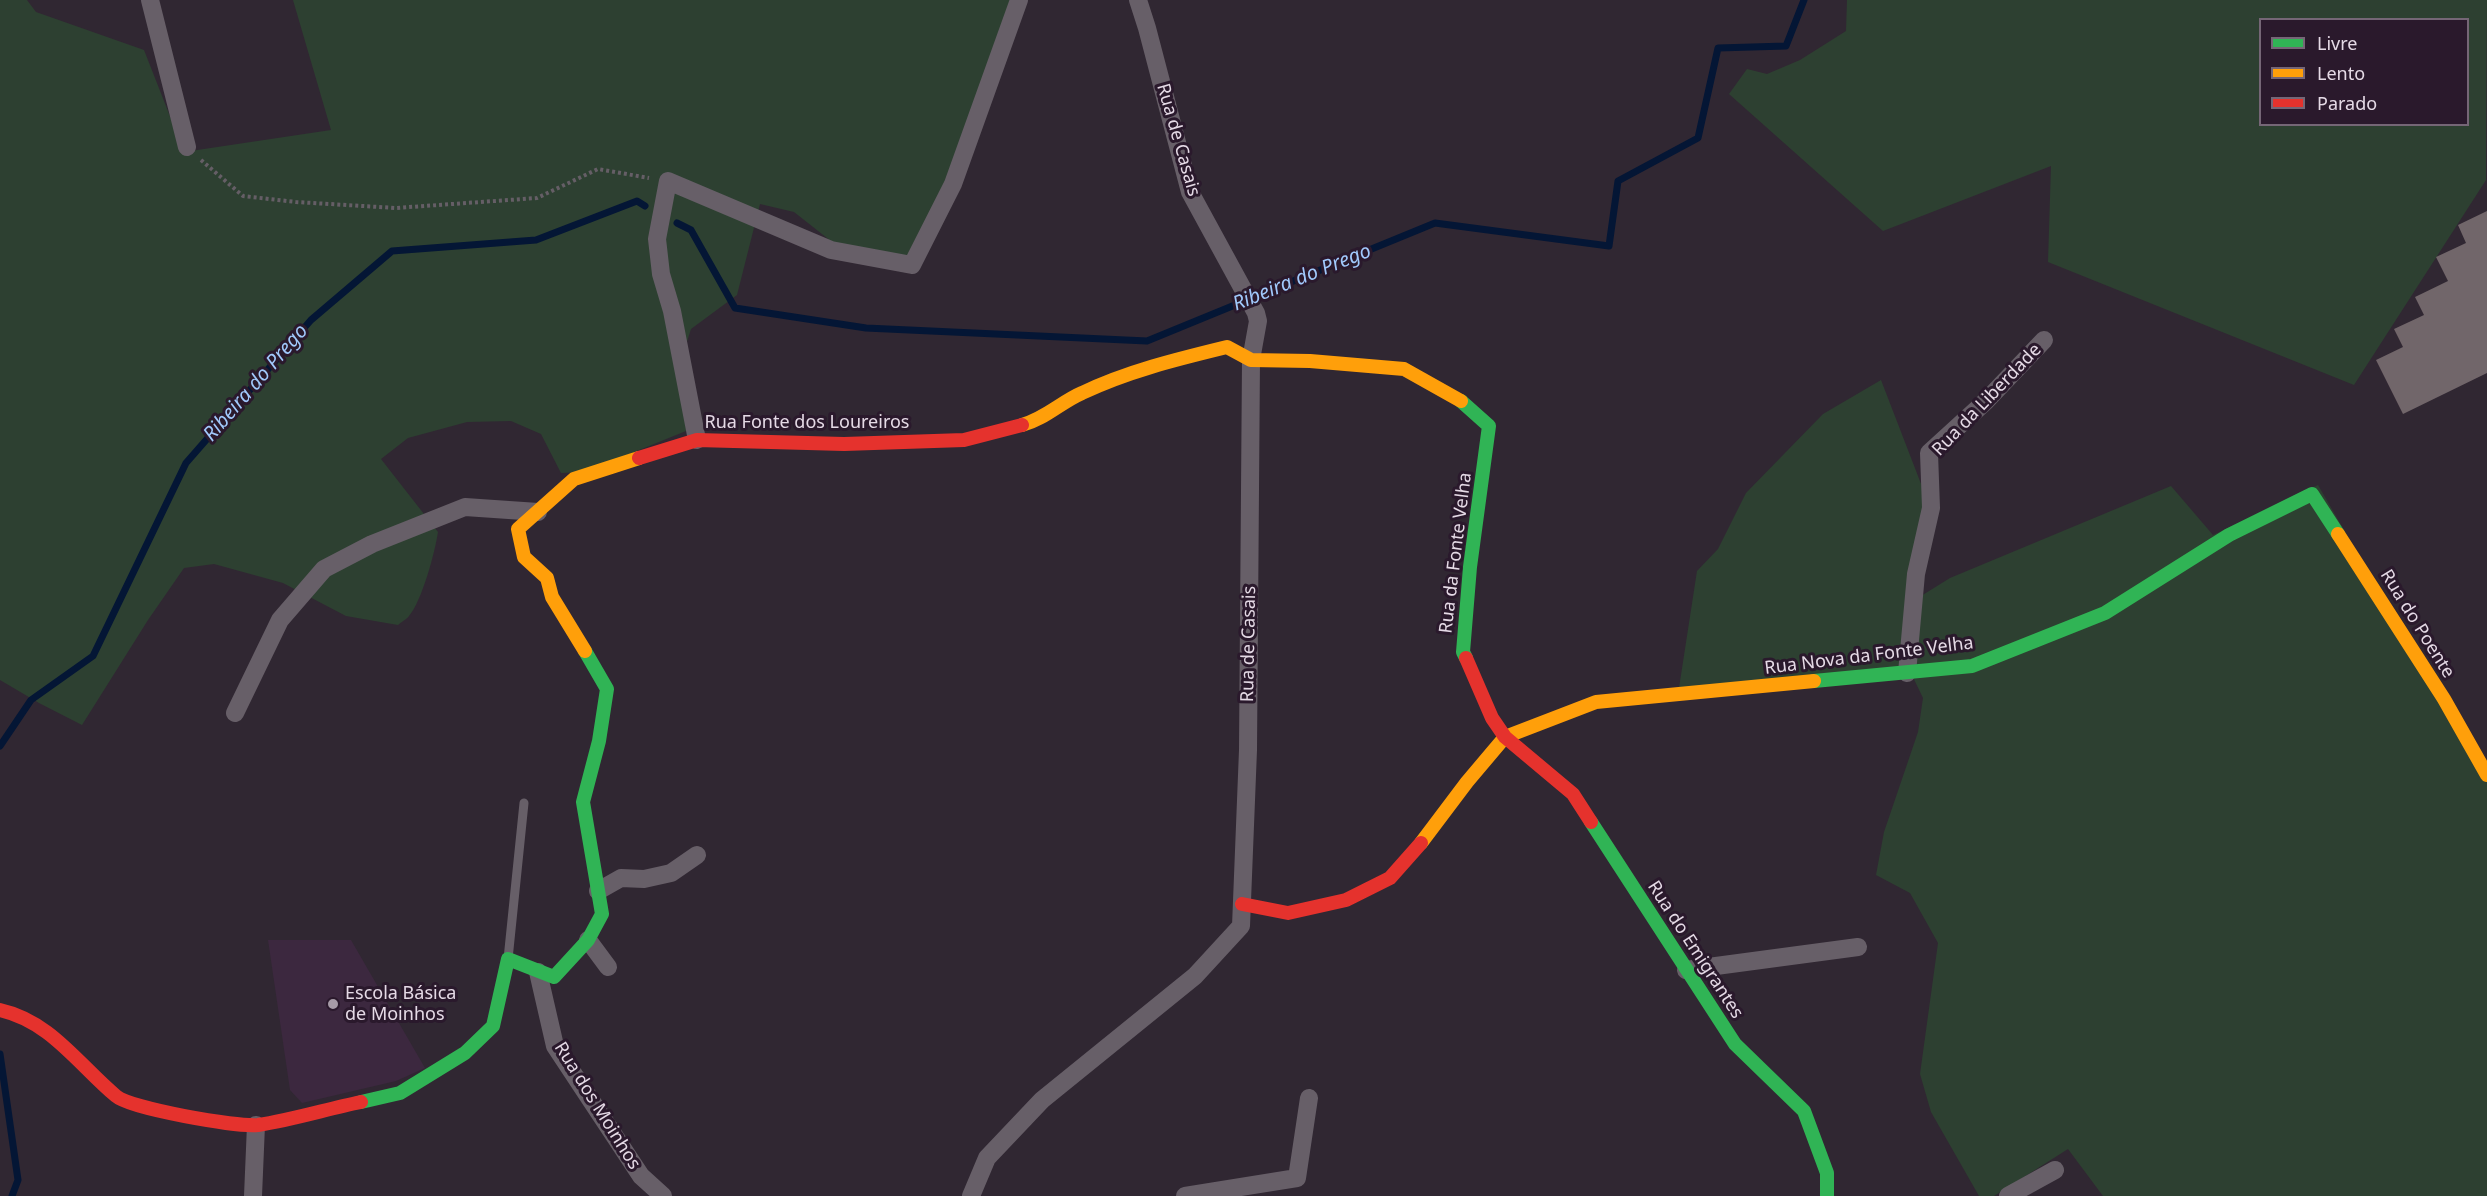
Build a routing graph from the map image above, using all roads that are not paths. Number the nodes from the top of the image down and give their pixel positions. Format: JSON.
{"nodes":[{"id":1,"x":150,"y":0,"type":"edge"},
{"id":2,"x":1019,"y":0,"type":"edge"},
{"id":3,"x":1138,"y":0,"type":"edge"},
{"id":4,"x":187,"y":147,"type":"road end"},
{"id":5,"x":2044,"y":340,"type":"dead end"},
{"id":6,"x":1251,"y":360,"type":"junction"},
{"id":7,"x":697,"y":440,"type":"junction"},
{"id":8,"x":2312,"y":494,"type":"joint"},
{"id":9,"x":538,"y":512,"type":"junction"},
{"id":10,"x":1907,"y":673,"type":"junction"},
{"id":11,"x":235,"y":713,"type":"dead end"},
{"id":12,"x":1505,"y":737,"type":"junction"},
{"id":13,"x":2487,"y":775,"type":"edge"},
{"id":14,"x":524,"y":803,"type":"dead end"},
{"id":15,"x":697,"y":855,"type":"dead end"},
{"id":16,"x":598,"y":891,"type":"junction"},
{"id":17,"x":1242,"y":903,"type":"junction"},
{"id":18,"x":588,"y":940,"type":"junction"},
{"id":19,"x":1858,"y":948,"type":"dead end"},
{"id":20,"x":508,"y":959,"type":"junction"},
{"id":21,"x":608,"y":967,"type":"dead end"},
{"id":22,"x":1686,"y":970,"type":"junction"},
{"id":23,"x":538,"y":972,"type":"junction"},
{"id":24,"x":7,"y":1011,"type":"edge"},
{"id":25,"x":1309,"y":1098,"type":"dead end"},
{"id":26,"x":256,"y":1125,"type":"junction"},
{"id":27,"x":2055,"y":1170,"type":"dead end"},
{"id":28,"x":253,"y":1196,"type":"edge"},
{"id":29,"x":663,"y":1196,"type":"edge"},
{"id":30,"x":971,"y":1196,"type":"edge"},
{"id":31,"x":1185,"y":1196,"type":"edge"},
{"id":32,"x":1827,"y":1196,"type":"edge"},
{"id":33,"x":2008,"y":1196,"type":"edge"}],
"edges":[{"from":1,"to":4,"type":"street"},
{"from":2,"to":7,"type":"street"},
{"from":3,"to":6,"type":"street","name":"Rua de Casais"},
{"from":5,"to":10,"type":"street","name":"Rua da Liberdade"},
{"from":6,"to":7,"type":"street","name":"Rua Fonte dos Loureiros"},
{"from":6,"to":12,"type":"street","name":"Rua da Fonte Velha"},
{"from":6,"to":17,"type":"street","name":"Rua de Casais"},
{"from":7,"to":9,"type":"street","name":"Rua Fonte dos Loureiros"},
{"from":8,"to":10,"type":"street","name":"Rua Nova da Fonte Velha"},
{"from":8,"to":13,"type":"street","name":"Rua do Poente"},
{"from":9,"to":11,"type":"street"},
{"from":9,"to":16,"type":"street","name":"Rua Fonte dos Loureiros"},
{"from":10,"to":12,"type":"street","name":"Rua Nova da Fonte Velha"},
{"from":12,"to":17,"type":"street"},
{"from":12,"to":22,"type":"street","name":"Rua do Emigrantes"},
{"from":14,"to":20,"type":"lane"},
{"from":15,"to":16,"type":"street"},
{"from":16,"to":18,"type":"street","name":"Rua Fonte dos Loureiros"},
{"from":17,"to":30,"type":"street","name":"Rua de Casais"},
{"from":18,"to":21,"type":"street"},
{"from":18,"to":23,"type":"street","name":"Rua Fonte dos Loureiros"},
{"from":19,"to":22,"type":"street"},
{"from":20,"to":23,"type":"street"},
{"from":20,"to":26,"type":"street"},
{"from":22,"to":32,"type":"street","name":"Rua do Emigrantes"},
{"from":23,"to":29,"type":"street","name":"Rua dos Moinhos"},
{"from":24,"to":26,"type":"street"},
{"from":25,"to":31,"type":"street"},
{"from":26,"to":28,"type":"street"},
{"from":27,"to":33,"type":"street"}]}
